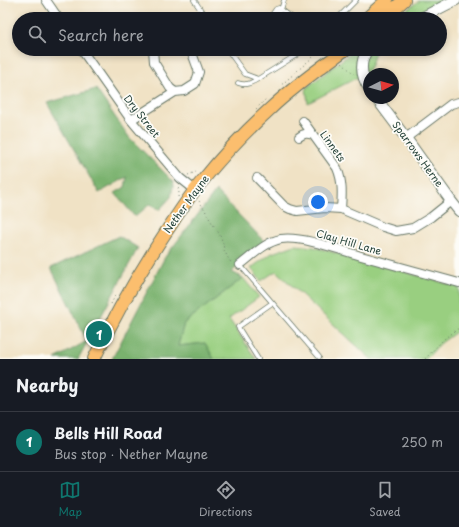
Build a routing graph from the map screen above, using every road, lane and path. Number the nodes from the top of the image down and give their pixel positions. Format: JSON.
{"nodes":[{"id":1,"x":46,"y":0,"type":"edge"},
{"id":2,"x":194,"y":0,"type":"edge"},
{"id":3,"x":200,"y":0,"type":"edge"},
{"id":4,"x":284,"y":0,"type":"edge"},
{"id":5,"x":356,"y":0,"type":"edge"},
{"id":6,"x":387,"y":0,"type":"edge"},
{"id":7,"x":404,"y":0,"type":"edge"},
{"id":8,"x":456,"y":0,"type":"edge"},
{"id":9,"x":199,"y":7,"type":"junction"},
{"id":10,"x":281,"y":10,"type":"junction"},
{"id":11,"x":54,"y":12,"type":"edge"},
{"id":12,"x":202,"y":12,"type":"edge"},
{"id":13,"x":274,"y":12,"type":"edge"},
{"id":14,"x":278,"y":12,"type":"edge"},
{"id":15,"x":284,"y":12,"type":"edge"},
{"id":16,"x":344,"y":12,"type":"edge"},
{"id":17,"x":374,"y":12,"type":"edge"},
{"id":18,"x":391,"y":12,"type":"edge"},
{"id":19,"x":433,"y":12,"type":"edge"},
{"id":20,"x":85,"y":56,"type":"edge"},
{"id":21,"x":154,"y":56,"type":"edge"},
{"id":22,"x":193,"y":56,"type":"edge"},
{"id":23,"x":233,"y":56,"type":"edge"},
{"id":24,"x":295,"y":56,"type":"edge"},
{"id":25,"x":328,"y":56,"type":"edge"},
{"id":26,"x":336,"y":56,"type":"edge"},
{"id":27,"x":364,"y":56,"type":"edge"},
{"id":28,"x":340,"y":60,"type":"dead end"},
{"id":29,"x":310,"y":74,"type":"junction"},
{"id":30,"x":354,"y":74,"type":"dead end"},
{"id":31,"x":363,"y":77,"type":"edge"},
{"id":32,"x":258,"y":79,"type":"junction"},
{"id":33,"x":238,"y":83,"type":"dead end"},
{"id":34,"x":175,"y":92,"type":"junction"},
{"id":35,"x":459,"y":102,"type":"edge"},
{"id":36,"x":380,"y":104,"type":"edge"},
{"id":37,"x":131,"y":120,"type":"junction"},
{"id":38,"x":303,"y":121,"type":"dead end"},
{"id":39,"x":313,"y":135,"type":"junction"},
{"id":40,"x":299,"y":137,"type":"dead end"},
{"id":41,"x":406,"y":138,"type":"junction"},
{"id":42,"x":257,"y":178,"type":"dead end"},
{"id":43,"x":197,"y":195,"type":"junction"},
{"id":44,"x":451,"y":201,"type":"junction"},
{"id":45,"x":341,"y":209,"type":"junction"},
{"id":46,"x":459,"y":211,"type":"edge"},
{"id":47,"x":240,"y":265,"type":"junction"},
{"id":48,"x":459,"y":283,"type":"edge"},
{"id":49,"x":272,"y":302,"type":"junction"},
{"id":50,"x":459,"y":328,"type":"edge"},
{"id":51,"x":318,"y":357,"type":"dead end"},
{"id":52,"x":94,"y":359,"type":"edge"},
{"id":53,"x":258,"y":359,"type":"edge"},
{"id":54,"x":425,"y":359,"type":"edge"}],
"edges":[{"from":1,"to":11,"type":"street"},
{"from":2,"to":9,"type":"lane"},
{"from":3,"to":9,"type":"lane"},
{"from":4,"to":10,"type":"lane"},
{"from":5,"to":16,"type":"lane"},
{"from":6,"to":17,"type":"main road"},
{"from":7,"to":18,"type":"main road"},
{"from":8,"to":19,"type":"street"},
{"from":9,"to":12,"type":"lane"},
{"from":10,"to":13,"type":"lane"},
{"from":10,"to":14,"type":"lane"},
{"from":10,"to":15,"type":"lane"},
{"from":20,"to":37,"type":"street","name":"Dry Street"},
{"from":21,"to":34,"type":"street"},
{"from":22,"to":34,"type":"street"},
{"from":23,"to":32,"type":"lane"},
{"from":24,"to":32,"type":"lane"},
{"from":25,"to":29,"type":"main road","name":"Nether Mayne"},
{"from":26,"to":29,"type":"main road","name":"Nether Mayne"},
{"from":27,"to":31,"type":"street"},
{"from":28,"to":30,"type":"path"},
{"from":29,"to":43,"type":"main road","name":"Nether Mayne"},
{"from":32,"to":33,"type":"lane"},
{"from":34,"to":37,"type":"street"},
{"from":35,"to":41,"type":"street"},
{"from":36,"to":41,"type":"street","name":"Sparrows Herne"},
{"from":37,"to":43,"type":"street","name":"Dry Street"},
{"from":38,"to":39,"type":"street","name":"Linnets"},
{"from":39,"to":40,"type":"street"},
{"from":39,"to":45,"type":"street","name":"Linnets"},
{"from":41,"to":44,"type":"street","name":"Sparrows Herne"},
{"from":42,"to":45,"type":"street"},
{"from":43,"to":47,"type":"path"},
{"from":43,"to":52,"type":"main road","name":"Nether Mayne"},
{"from":44,"to":45,"type":"street"},
{"from":44,"to":46,"type":"street","name":"Sparrows Herne"},
{"from":47,"to":48,"type":"street","name":"Clay Hill Lane"},
{"from":47,"to":49,"type":"lane"},
{"from":49,"to":51,"type":"lane"},
{"from":49,"to":53,"type":"lane"},
{"from":50,"to":54,"type":"path"}]}
